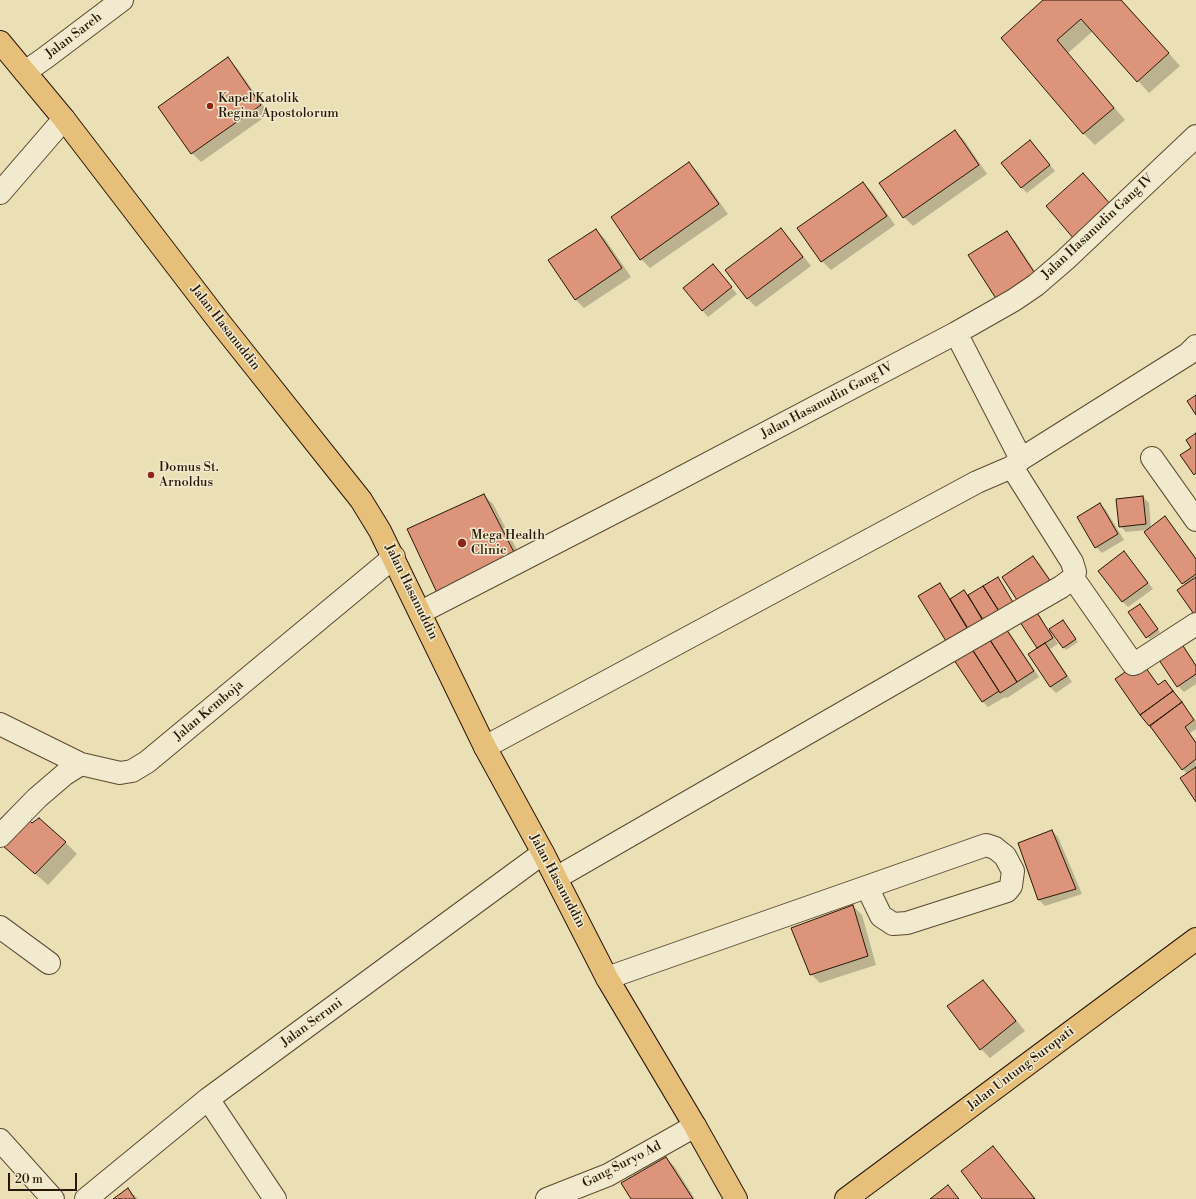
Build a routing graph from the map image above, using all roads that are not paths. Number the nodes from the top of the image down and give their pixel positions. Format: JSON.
{"nodes":[{"id":1,"x":122,"y":0,"type":"edge"},
{"id":2,"x":0,"y":42,"type":"edge"},
{"id":3,"x":25,"y":72,"type":"junction"},
{"id":4,"x":64,"y":119,"type":"junction"},
{"id":5,"x":1196,"y":136,"type":"edge"},
{"id":6,"x":0,"y":193,"type":"edge"},
{"id":7,"x":956,"y":333,"type":"junction"},
{"id":8,"x":1196,"y":346,"type":"edge"},
{"id":9,"x":1152,"y":458,"type":"dead end"},
{"id":10,"x":1017,"y":463,"type":"junction"},
{"id":11,"x":1196,"y":520,"type":"edge"},
{"id":12,"x":394,"y":557,"type":"junction"},
{"id":13,"x":1073,"y":578,"type":"junction"},
{"id":14,"x":421,"y":612,"type":"junction"},
{"id":15,"x":1196,"y":624,"type":"edge"},
{"id":16,"x":0,"y":724,"type":"edge"},
{"id":17,"x":485,"y":747,"type":"junction"},
{"id":18,"x":81,"y":764,"type":"junction"},
{"id":19,"x":0,"y":836,"type":"edge"},
{"id":20,"x":543,"y":853,"type":"junction"},
{"id":21,"x":556,"y":878,"type":"junction"},
{"id":22,"x":867,"y":887,"type":"junction"},
{"id":23,"x":0,"y":927,"type":"edge"},
{"id":24,"x":1195,"y":940,"type":"edge"},
{"id":25,"x":49,"y":963,"type":"dead end"},
{"id":26,"x":607,"y":978,"type":"junction"},
{"id":27,"x":208,"y":1099,"type":"junction"},
{"id":28,"x":695,"y":1126,"type":"junction"},
{"id":29,"x":0,"y":1140,"type":"edge"},
{"id":30,"x":53,"y":1199,"type":"edge"},
{"id":31,"x":86,"y":1199,"type":"edge"},
{"id":32,"x":275,"y":1199,"type":"edge"},
{"id":33,"x":547,"y":1199,"type":"edge"},
{"id":34,"x":736,"y":1199,"type":"edge"},
{"id":35,"x":846,"y":1199,"type":"edge"}],
"edges":[{"from":1,"to":3,"type":"street","name":"Jalan Sareh"},
{"from":2,"to":3,"type":"main road","name":"Jalan Hasanuddin"},
{"from":3,"to":4,"type":"main road","name":"Jalan Hasanuddin"},
{"from":4,"to":6,"type":"street"},
{"from":4,"to":12,"type":"main road","name":"Jalan Hasanuddin"},
{"from":5,"to":7,"type":"street","name":"Jalan Hasanudin Gang IV"},
{"from":7,"to":10,"type":"street"},
{"from":7,"to":14,"type":"street","name":"Jalan Hasanudin Gang IV"},
{"from":8,"to":10,"type":"street"},
{"from":9,"to":11,"type":"street"},
{"from":10,"to":13,"type":"street"},
{"from":10,"to":17,"type":"street"},
{"from":12,"to":14,"type":"main road","name":"Jalan Hasanuddin"},
{"from":12,"to":18,"type":"street","name":"Jalan Kemboja"},
{"from":13,"to":15,"type":"street"},
{"from":13,"to":21,"type":"street"},
{"from":14,"to":17,"type":"main road","name":"Jalan Hasanuddin"},
{"from":16,"to":18,"type":"street","name":"Jalan Kemboja"},
{"from":17,"to":20,"type":"main road","name":"Jalan Hasanuddin"},
{"from":18,"to":19,"type":"street"},
{"from":20,"to":21,"type":"main road","name":"Jalan Hasanuddin"},
{"from":20,"to":27,"type":"street","name":"Jalan Seruni"},
{"from":21,"to":26,"type":"main road","name":"Jalan Hasanuddin"},
{"from":22,"to":22,"type":"street"},
{"from":22,"to":26,"type":"street"},
{"from":23,"to":25,"type":"street"},
{"from":24,"to":35,"type":"main road","name":"Jalan Untung Suropati"},
{"from":26,"to":28,"type":"main road","name":"Jalan Hasanuddin"},
{"from":27,"to":31,"type":"street","name":"Jalan Seruni"},
{"from":27,"to":32,"type":"street"},
{"from":28,"to":33,"type":"street","name":"Gang Suryo Ad"},
{"from":28,"to":34,"type":"main road","name":"Jalan Hasanuddin"},
{"from":29,"to":30,"type":"street"}]}
